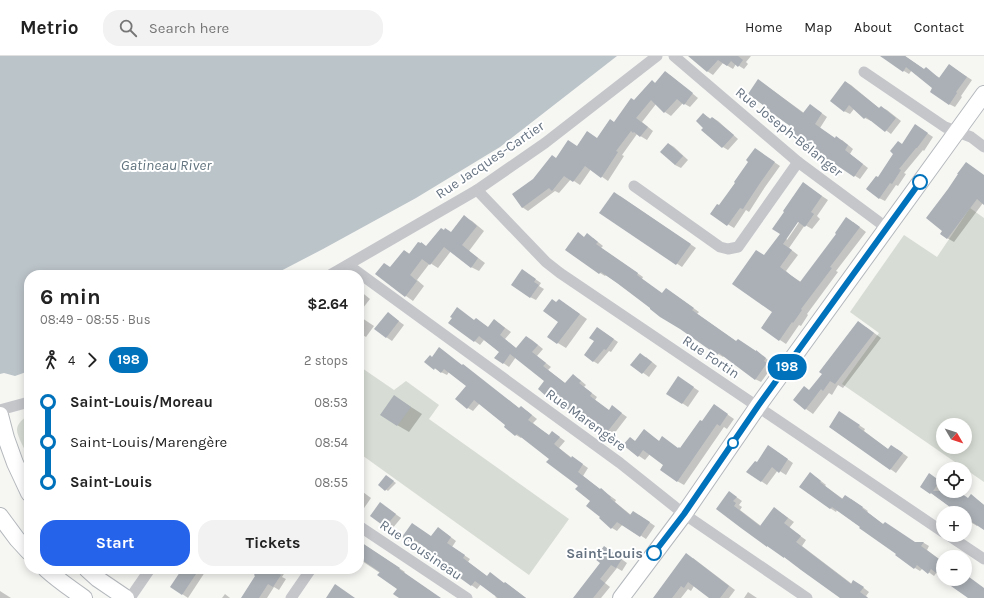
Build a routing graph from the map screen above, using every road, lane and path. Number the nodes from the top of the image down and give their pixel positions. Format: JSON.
{"nodes":[{"id":1,"x":657,"y":56,"type":"edge"},
{"id":2,"x":674,"y":56,"type":"edge"},
{"id":3,"x":864,"y":72,"type":"dead end"},
{"id":4,"x":984,"y":94,"type":"edge"},
{"id":5,"x":957,"y":131,"type":"junction"},
{"id":6,"x":984,"y":147,"type":"edge"},
{"id":7,"x":798,"y":162,"type":"junction"},
{"id":8,"x":634,"y":186,"type":"dead end"},
{"id":9,"x":477,"y":190,"type":"junction"},
{"id":10,"x":887,"y":228,"type":"junction"},
{"id":11,"x":348,"y":265,"type":"junction"},
{"id":12,"x":339,"y":270,"type":"edge"},
{"id":13,"x":354,"y":270,"type":"edge"},
{"id":14,"x":364,"y":277,"type":"edge"},
{"id":15,"x":24,"y":403,"type":"edge"},
{"id":16,"x":758,"y":406,"type":"junction"},
{"id":17,"x":0,"y":410,"type":"edge"},
{"id":18,"x":0,"y":415,"type":"edge"},
{"id":19,"x":24,"y":482,"type":"edge"},
{"id":20,"x":684,"y":514,"type":"junction"},
{"id":21,"x":0,"y":516,"type":"edge"},
{"id":22,"x":936,"y":527,"type":"edge"},
{"id":23,"x":364,"y":529,"type":"edge"},
{"id":24,"x":958,"y":542,"type":"edge"},
{"id":25,"x":24,"y":547,"type":"edge"},
{"id":26,"x":984,"y":559,"type":"edge"},
{"id":27,"x":52,"y":574,"type":"edge"},
{"id":28,"x":92,"y":574,"type":"edge"},
{"id":29,"x":147,"y":574,"type":"edge"},
{"id":30,"x":308,"y":574,"type":"edge"},
{"id":31,"x":84,"y":598,"type":"edge"},
{"id":32,"x":126,"y":598,"type":"edge"},
{"id":33,"x":130,"y":598,"type":"edge"},
{"id":34,"x":291,"y":598,"type":"edge"},
{"id":35,"x":467,"y":598,"type":"edge"},
{"id":36,"x":621,"y":598,"type":"edge"},
{"id":37,"x":807,"y":598,"type":"edge"}],
"edges":[{"from":1,"to":9,"type":"street","name":"Rue Jacques-Cartier"},
{"from":2,"to":7,"type":"street","name":"Rue Joseph-Bélanger"},
{"from":3,"to":5,"type":"street"},
{"from":4,"to":5,"type":"main road"},
{"from":5,"to":6,"type":"street"},
{"from":5,"to":10,"type":"main road"},
{"from":7,"to":8,"type":"street"},
{"from":7,"to":10,"type":"street","name":"Rue Joseph-Bélanger"},
{"from":9,"to":11,"type":"street","name":"Rue Jacques-Cartier"},
{"from":9,"to":16,"type":"street","name":"Rue Fortin"},
{"from":10,"to":16,"type":"main road"},
{"from":11,"to":12,"type":"street","name":"Rue Jacques-Cartier"},
{"from":11,"to":13,"type":"street","name":"Rue Marengère"},
{"from":14,"to":20,"type":"street","name":"Rue Marengère"},
{"from":15,"to":17,"type":"street"},
{"from":16,"to":20,"type":"main road"},
{"from":16,"to":22,"type":"street","name":"Rue Fortin"},
{"from":18,"to":19,"type":"main road"},
{"from":20,"to":36,"type":"main road"},
{"from":20,"to":37,"type":"street","name":"Rue Marengère"},
{"from":21,"to":25,"type":"main road"},
{"from":23,"to":35,"type":"street","name":"Rue Cousineau"},
{"from":24,"to":26,"type":"street"},
{"from":27,"to":31,"type":"main road"},
{"from":28,"to":32,"type":"main road"},
{"from":29,"to":33,"type":"street"},
{"from":30,"to":34,"type":"street"}]}
